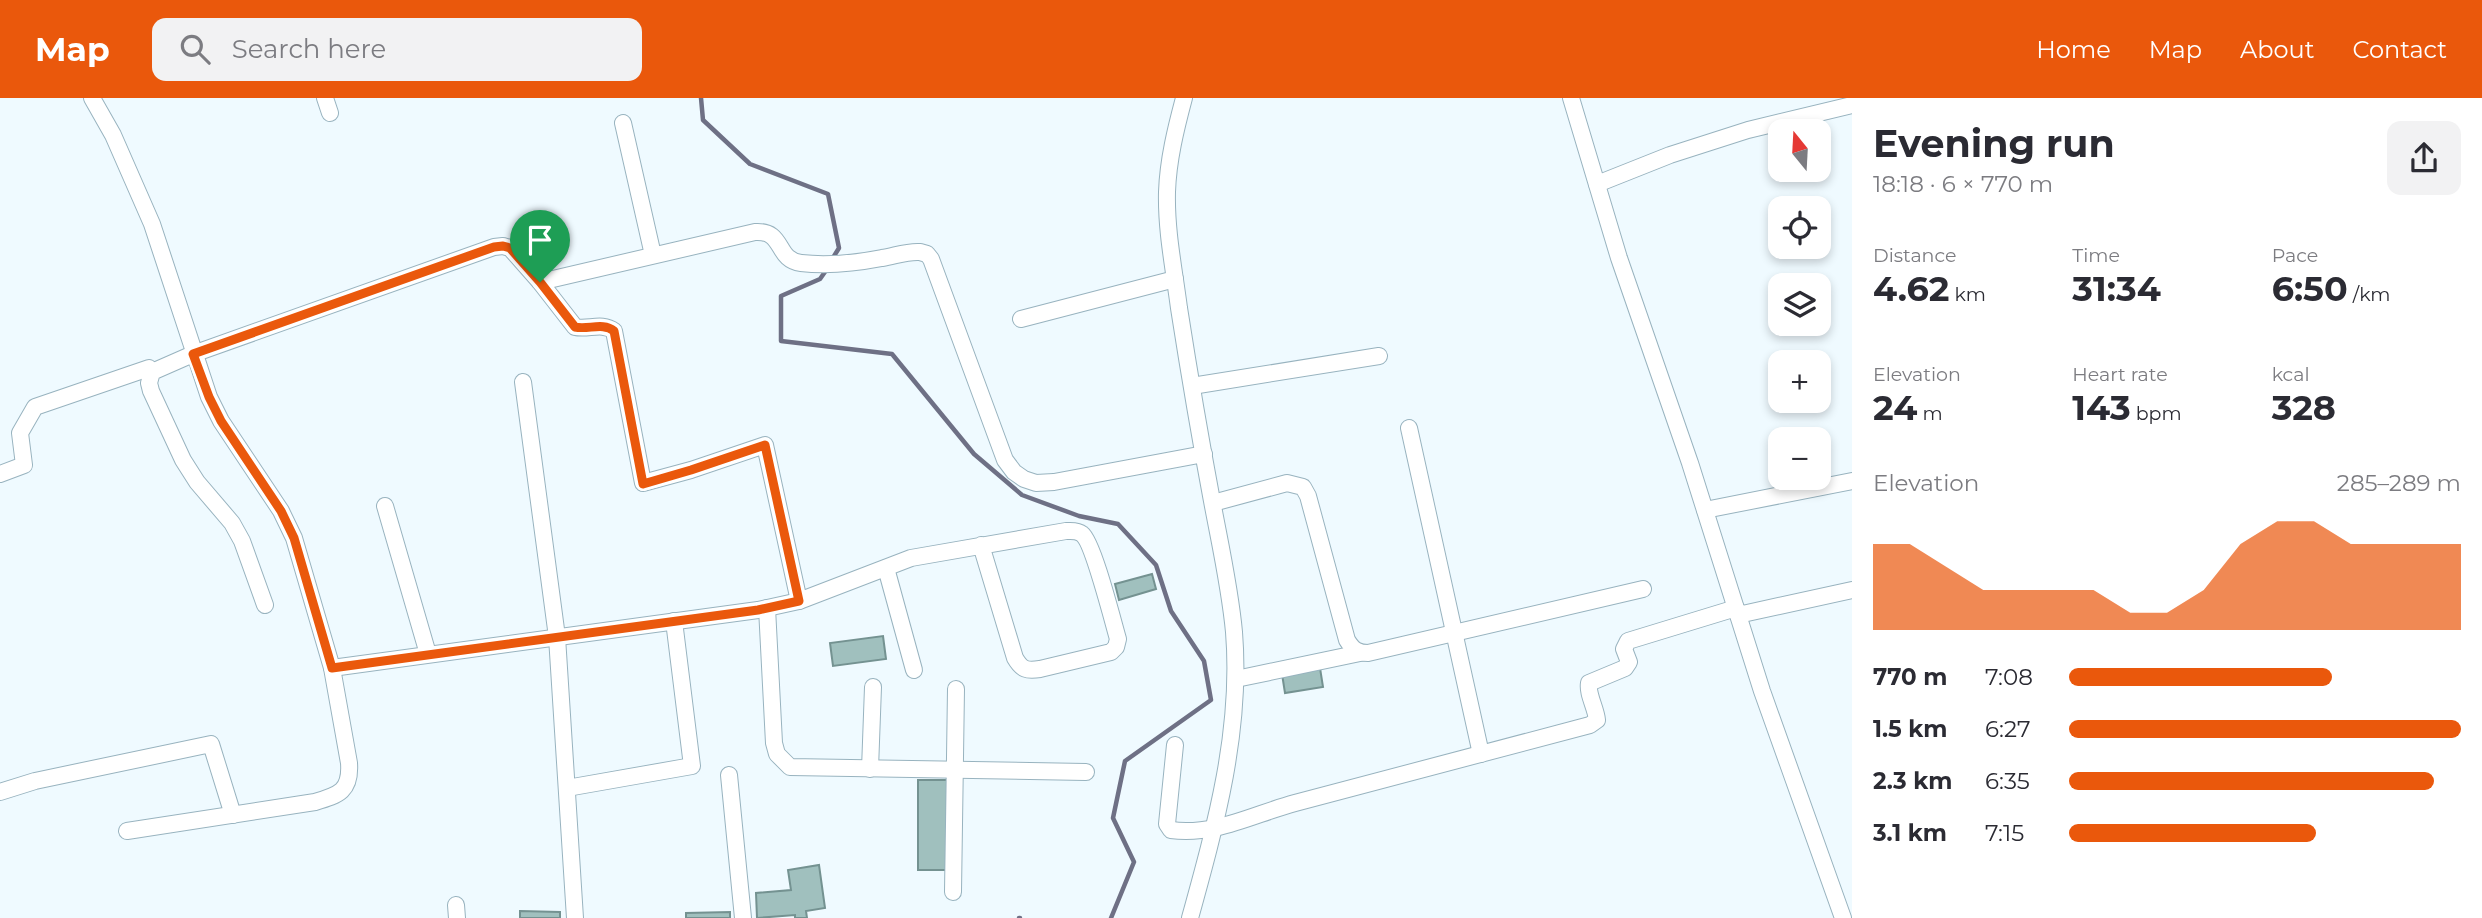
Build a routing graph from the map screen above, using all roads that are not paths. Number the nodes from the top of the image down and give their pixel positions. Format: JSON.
{"nodes":[{"id":1,"x":92,"y":98,"type":"edge"},
{"id":2,"x":1184,"y":98,"type":"edge"},
{"id":3,"x":1571,"y":98,"type":"edge"},
{"id":4,"x":1852,"y":105,"type":"edge"},
{"id":5,"x":623,"y":123,"type":"dead end"},
{"id":6,"x":1597,"y":184,"type":"junction"},
{"id":7,"x":653,"y":255,"type":"junction"},
{"id":8,"x":1175,"y":279,"type":"junction"},
{"id":9,"x":540,"y":282,"type":"junction"},
{"id":10,"x":1021,"y":319,"type":"dead end"},
{"id":11,"x":193,"y":354,"type":"junction"},
{"id":12,"x":1379,"y":356,"type":"dead end"},
{"id":13,"x":149,"y":368,"type":"dead end"},
{"id":14,"x":523,"y":382,"type":"dead end"},
{"id":15,"x":1192,"y":386,"type":"junction"},
{"id":16,"x":1409,"y":428,"type":"dead end"},
{"id":17,"x":1204,"y":454,"type":"junction"},
{"id":18,"x":0,"y":474,"type":"edge"},
{"id":19,"x":1852,"y":481,"type":"edge"},
{"id":20,"x":1213,"y":503,"type":"junction"},
{"id":21,"x":385,"y":506,"type":"dead end"},
{"id":22,"x":1705,"y":510,"type":"junction"},
{"id":23,"x":981,"y":545,"type":"junction"},
{"id":24,"x":886,"y":568,"type":"junction"},
{"id":25,"x":1643,"y":589,"type":"dead end"},
{"id":26,"x":1852,"y":590,"type":"edge"},
{"id":27,"x":799,"y":601,"type":"junction"},
{"id":28,"x":265,"y":605,"type":"dead end"},
{"id":29,"x":767,"y":608,"type":"junction"},
{"id":30,"x":1737,"y":612,"type":"junction"},
{"id":31,"x":674,"y":621,"type":"junction"},
{"id":32,"x":1454,"y":632,"type":"junction"},
{"id":33,"x":557,"y":637,"type":"junction"},
{"id":34,"x":1360,"y":653,"type":"junction"},
{"id":35,"x":428,"y":654,"type":"junction"},
{"id":36,"x":332,"y":668,"type":"junction"},
{"id":37,"x":914,"y":670,"type":"dead end"},
{"id":38,"x":1236,"y":679,"type":"junction"},
{"id":39,"x":873,"y":687,"type":"dead end"},
{"id":40,"x":956,"y":688,"type":"dead end"},
{"id":41,"x":1175,"y":745,"type":"dead end"},
{"id":42,"x":1481,"y":754,"type":"junction"},
{"id":43,"x":870,"y":769,"type":"junction"},
{"id":44,"x":956,"y":771,"type":"junction"},
{"id":45,"x":1086,"y":772,"type":"dead end"},
{"id":46,"x":729,"y":775,"type":"dead end"},
{"id":47,"x":566,"y":788,"type":"junction"},
{"id":48,"x":0,"y":792,"type":"edge"},
{"id":49,"x":233,"y":814,"type":"junction"},
{"id":50,"x":1214,"y":830,"type":"junction"},
{"id":51,"x":127,"y":831,"type":"dead end"},
{"id":52,"x":953,"y":892,"type":"dead end"},
{"id":53,"x":575,"y":918,"type":"edge"},
{"id":54,"x":743,"y":918,"type":"edge"},
{"id":55,"x":1190,"y":918,"type":"edge"},
{"id":56,"x":1843,"y":918,"type":"edge"}],
"edges":[{"from":1,"to":11,"type":"street"},
{"from":2,"to":8,"type":"street"},
{"from":3,"to":6,"type":"street"},
{"from":4,"to":6,"type":"street"},
{"from":5,"to":7,"type":"street"},
{"from":6,"to":22,"type":"street"},
{"from":7,"to":9,"type":"street"},
{"from":7,"to":17,"type":"street"},
{"from":8,"to":10,"type":"street"},
{"from":8,"to":15,"type":"street"},
{"from":9,"to":11,"type":"street"},
{"from":9,"to":27,"type":"street"},
{"from":11,"to":28,"type":"street"},
{"from":11,"to":36,"type":"street"},
{"from":12,"to":15,"type":"street"},
{"from":13,"to":18,"type":"street"},
{"from":14,"to":33,"type":"street"},
{"from":15,"to":17,"type":"street"},
{"from":16,"to":32,"type":"street"},
{"from":17,"to":20,"type":"street"},
{"from":19,"to":22,"type":"street"},
{"from":20,"to":34,"type":"street"},
{"from":20,"to":38,"type":"street"},
{"from":21,"to":35,"type":"street"},
{"from":22,"to":30,"type":"street"},
{"from":23,"to":23,"type":"street"},
{"from":23,"to":24,"type":"street"},
{"from":24,"to":27,"type":"street"},
{"from":24,"to":37,"type":"street"},
{"from":25,"to":32,"type":"street"},
{"from":26,"to":30,"type":"street"},
{"from":27,"to":29,"type":"street"},
{"from":29,"to":31,"type":"street"},
{"from":29,"to":43,"type":"street"},
{"from":30,"to":42,"type":"street"},
{"from":30,"to":56,"type":"street"},
{"from":31,"to":33,"type":"street"},
{"from":31,"to":47,"type":"street"},
{"from":32,"to":34,"type":"street"},
{"from":32,"to":42,"type":"street"},
{"from":33,"to":35,"type":"street"},
{"from":33,"to":47,"type":"street"},
{"from":34,"to":38,"type":"street"},
{"from":35,"to":36,"type":"street"},
{"from":36,"to":49,"type":"street"},
{"from":38,"to":50,"type":"street"},
{"from":39,"to":43,"type":"street"},
{"from":40,"to":44,"type":"street"},
{"from":41,"to":50,"type":"street"},
{"from":42,"to":50,"type":"street"},
{"from":43,"to":44,"type":"street"},
{"from":44,"to":45,"type":"street"},
{"from":44,"to":52,"type":"street"},
{"from":46,"to":54,"type":"street"},
{"from":47,"to":53,"type":"street"},
{"from":48,"to":49,"type":"street"},
{"from":49,"to":51,"type":"street"},
{"from":50,"to":55,"type":"street"}]}
